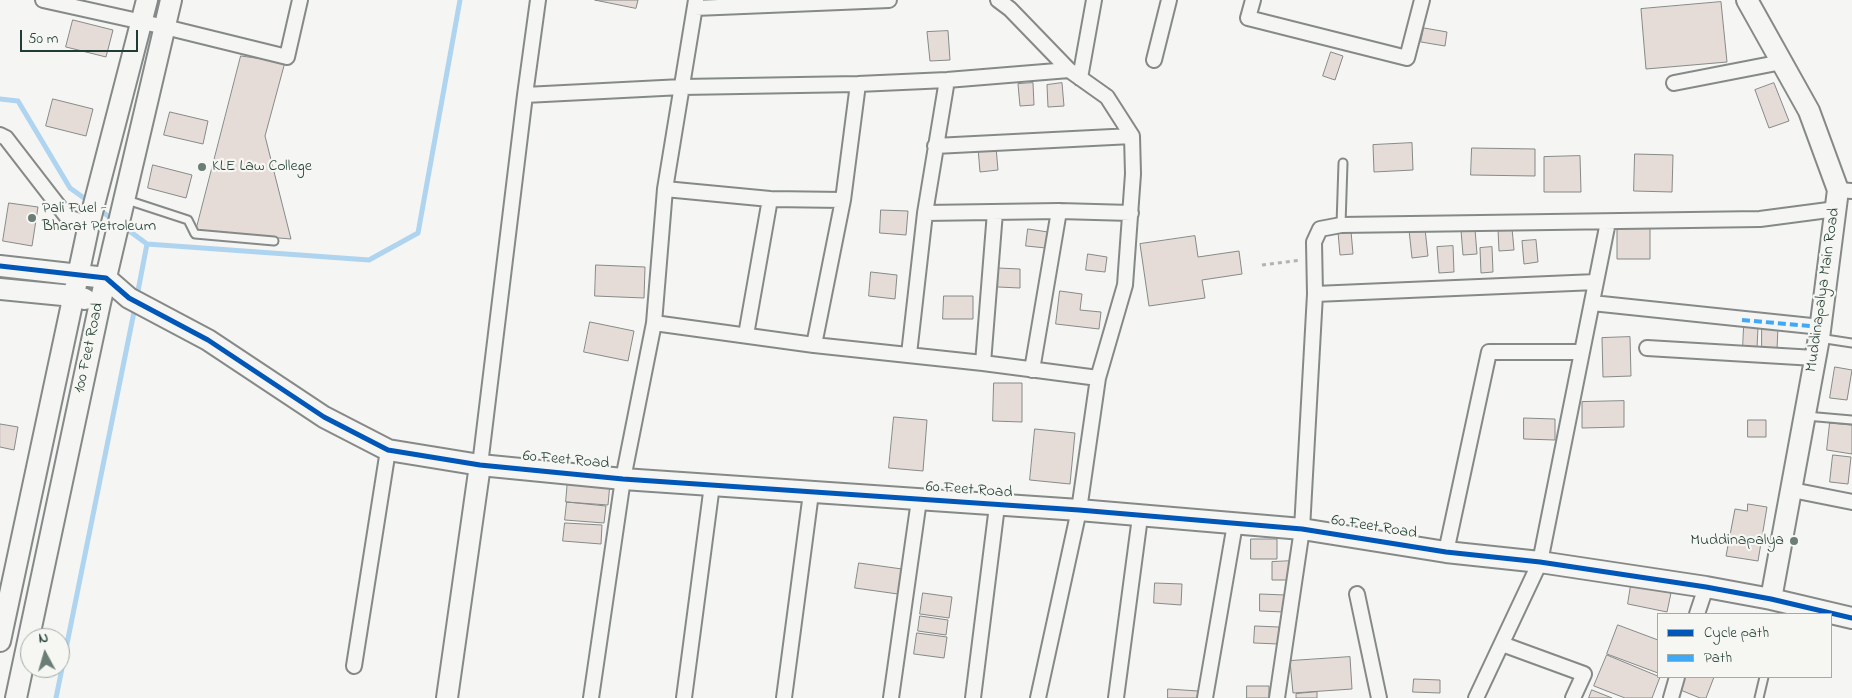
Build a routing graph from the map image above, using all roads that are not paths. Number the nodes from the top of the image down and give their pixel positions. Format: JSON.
{"nodes":[{"id":1,"x":43,"y":0,"type":"edge"},
{"id":2,"x":146,"y":0,"type":"edge"},
{"id":3,"x":171,"y":0,"type":"edge"},
{"id":4,"x":300,"y":0,"type":"edge"},
{"id":5,"x":538,"y":0,"type":"edge"},
{"id":6,"x":889,"y":0,"type":"edge"},
{"id":7,"x":998,"y":0,"type":"edge"},
{"id":8,"x":1094,"y":0,"type":"edge"},
{"id":9,"x":1169,"y":0,"type":"edge"},
{"id":10,"x":1253,"y":0,"type":"edge"},
{"id":11,"x":1422,"y":0,"type":"edge"},
{"id":12,"x":1747,"y":0,"type":"edge"},
{"id":13,"x":696,"y":4,"type":"edge"},
{"id":14,"x":1011,"y":5,"type":"edge"},
{"id":15,"x":141,"y":22,"type":"junction"},
{"id":16,"x":165,"y":27,"type":"junction"},
{"id":17,"x":1154,"y":60,"type":"dead end"},
{"id":18,"x":1782,"y":62,"type":"junction"},
{"id":19,"x":1074,"y":74,"type":"junction"},
{"id":20,"x":946,"y":80,"type":"junction"},
{"id":21,"x":1674,"y":83,"type":"dead end"},
{"id":22,"x":858,"y":84,"type":"junction"},
{"id":23,"x":682,"y":87,"type":"junction"},
{"id":24,"x":525,"y":95,"type":"junction"},
{"id":25,"x":0,"y":135,"type":"edge"},
{"id":26,"x":1132,"y":136,"type":"junction"},
{"id":27,"x":935,"y":146,"type":"junction"},
{"id":28,"x":1343,"y":164,"type":"dead end"},
{"id":29,"x":665,"y":189,"type":"junction"},
{"id":30,"x":1842,"y":197,"type":"edge"},
{"id":31,"x":770,"y":199,"type":"junction"},
{"id":32,"x":843,"y":200,"type":"junction"},
{"id":33,"x":1059,"y":211,"type":"junction"},
{"id":34,"x":92,"y":212,"type":"junction"},
{"id":35,"x":996,"y":212,"type":"junction"},
{"id":36,"x":1131,"y":212,"type":"junction"},
{"id":37,"x":925,"y":213,"type":"junction"},
{"id":38,"x":120,"y":215,"type":"junction"},
{"id":39,"x":1608,"y":222,"type":"junction"},
{"id":40,"x":1341,"y":225,"type":"junction"},
{"id":41,"x":274,"y":241,"type":"dead end"},
{"id":42,"x":0,"y":266,"type":"edge"},
{"id":43,"x":77,"y":274,"type":"junction"},
{"id":44,"x":106,"y":278,"type":"junction"},
{"id":45,"x":1596,"y":282,"type":"junction"},
{"id":46,"x":0,"y":289,"type":"edge"},
{"id":47,"x":1315,"y":294,"type":"junction"},
{"id":48,"x":72,"y":296,"type":"junction"},
{"id":49,"x":134,"y":301,"type":"junction"},
{"id":50,"x":100,"y":303,"type":"junction"},
{"id":51,"x":1592,"y":303,"type":"junction"},
{"id":52,"x":654,"y":323,"type":"junction"},
{"id":53,"x":1820,"y":332,"type":"junction"},
{"id":54,"x":746,"y":335,"type":"junction"},
{"id":55,"x":1852,"y":343,"type":"edge"},
{"id":56,"x":814,"y":345,"type":"junction"},
{"id":57,"x":1647,"y":348,"type":"dead end"},
{"id":58,"x":1582,"y":352,"type":"junction"},
{"id":59,"x":909,"y":354,"type":"junction"},
{"id":60,"x":1815,"y":358,"type":"junction"},
{"id":61,"x":984,"y":362,"type":"junction"},
{"id":62,"x":1032,"y":370,"type":"junction"},
{"id":63,"x":1098,"y":378,"type":"junction"},
{"id":64,"x":1804,"y":416,"type":"junction"},
{"id":65,"x":1852,"y":420,"type":"edge"},
{"id":66,"x":388,"y":450,"type":"junction"},
{"id":67,"x":480,"y":465,"type":"junction"},
{"id":68,"x":623,"y":479,"type":"junction"},
{"id":69,"x":712,"y":485,"type":"junction"},
{"id":70,"x":1792,"y":490,"type":"junction"},
{"id":71,"x":811,"y":493,"type":"junction"},
{"id":72,"x":919,"y":500,"type":"junction"},
{"id":73,"x":1852,"y":502,"type":"edge"},
{"id":74,"x":997,"y":506,"type":"junction"},
{"id":75,"x":1079,"y":510,"type":"junction"},
{"id":76,"x":1140,"y":517,"type":"junction"},
{"id":77,"x":1235,"y":524,"type":"junction"},
{"id":78,"x":1302,"y":529,"type":"junction"},
{"id":79,"x":1446,"y":552,"type":"junction"},
{"id":80,"x":1540,"y":562,"type":"junction"},
{"id":81,"x":1706,"y":587,"type":"junction"},
{"id":82,"x":1357,"y":594,"type":"dead end"},
{"id":83,"x":1778,"y":602,"type":"junction"},
{"id":84,"x":1697,"y":613,"type":"edge"},
{"id":85,"x":1829,"y":613,"type":"edge"},
{"id":86,"x":1832,"y":614,"type":"edge"},
{"id":87,"x":1852,"y":618,"type":"edge"},
{"id":88,"x":0,"y":641,"type":"edge"},
{"id":89,"x":1502,"y":644,"type":"junction"},
{"id":90,"x":354,"y":666,"type":"dead end"},
{"id":91,"x":1678,"y":678,"type":"edge"},
{"id":92,"x":1764,"y":678,"type":"edge"},
{"id":93,"x":16,"y":698,"type":"edge"},
{"id":94,"x":447,"y":698,"type":"edge"},
{"id":95,"x":591,"y":698,"type":"edge"},
{"id":96,"x":684,"y":698,"type":"edge"},
{"id":97,"x":784,"y":698,"type":"edge"},
{"id":98,"x":891,"y":698,"type":"edge"},
{"id":99,"x":973,"y":698,"type":"edge"},
{"id":100,"x":1038,"y":698,"type":"edge"},
{"id":101,"x":1116,"y":698,"type":"edge"},
{"id":102,"x":1205,"y":698,"type":"edge"},
{"id":103,"x":1277,"y":698,"type":"edge"},
{"id":104,"x":1379,"y":698,"type":"edge"},
{"id":105,"x":1476,"y":698,"type":"edge"},
{"id":106,"x":1573,"y":698,"type":"edge"},
{"id":107,"x":1671,"y":698,"type":"edge"},
{"id":108,"x":1759,"y":698,"type":"edge"}],
"edges":[{"from":1,"to":15,"type":"street"},
{"from":2,"to":15,"type":"street","name":"100 Feet Road"},
{"from":3,"to":16,"type":"street","name":"100 Feet Road"},
{"from":4,"to":16,"type":"street"},
{"from":5,"to":24,"type":"street"},
{"from":6,"to":13,"type":"street"},
{"from":7,"to":14,"type":"street"},
{"from":8,"to":19,"type":"street"},
{"from":9,"to":17,"type":"street"},
{"from":10,"to":11,"type":"street"},
{"from":12,"to":18,"type":"street","name":"Muddinapalya Main Road"},
{"from":13,"to":23,"type":"street"},
{"from":14,"to":19,"type":"street"},
{"from":15,"to":16,"type":"street"},
{"from":15,"to":34,"type":"street","name":"100 Feet Road"},
{"from":16,"to":38,"type":"street","name":"100 Feet Road"},
{"from":18,"to":21,"type":"street"},
{"from":18,"to":30,"type":"street","name":"Muddinapalya Main Road"},
{"from":19,"to":20,"type":"street"},
{"from":19,"to":26,"type":"street"},
{"from":20,"to":22,"type":"street"},
{"from":20,"to":27,"type":"street"},
{"from":22,"to":23,"type":"street"},
{"from":22,"to":32,"type":"street"},
{"from":23,"to":24,"type":"street"},
{"from":23,"to":29,"type":"street"},
{"from":24,"to":67,"type":"street"},
{"from":25,"to":34,"type":"street"},
{"from":26,"to":27,"type":"street"},
{"from":26,"to":36,"type":"street"},
{"from":27,"to":37,"type":"street"},
{"from":28,"to":40,"type":"lane"},
{"from":29,"to":31,"type":"street"},
{"from":29,"to":52,"type":"street"},
{"from":30,"to":39,"type":"street"},
{"from":30,"to":53,"type":"street","name":"Muddinapalya Main Road"},
{"from":31,"to":32,"type":"street"},
{"from":31,"to":54,"type":"street"},
{"from":32,"to":56,"type":"street"},
{"from":33,"to":35,"type":"street"},
{"from":33,"to":36,"type":"street"},
{"from":33,"to":62,"type":"street"},
{"from":34,"to":43,"type":"street","name":"100 Feet Road"},
{"from":35,"to":37,"type":"street"},
{"from":35,"to":61,"type":"street"},
{"from":36,"to":63,"type":"street"},
{"from":37,"to":59,"type":"street"},
{"from":38,"to":41,"type":"lane"},
{"from":38,"to":44,"type":"street","name":"100 Feet Road"},
{"from":39,"to":40,"type":"street"},
{"from":39,"to":45,"type":"street"},
{"from":40,"to":47,"type":"street"},
{"from":42,"to":43,"type":"street"},
{"from":43,"to":44,"type":"street"},
{"from":43,"to":48,"type":"street","name":"100 Feet Road"},
{"from":44,"to":49,"type":"street","name":"60 Feet Road"},
{"from":44,"to":50,"type":"street","name":"100 Feet Road"},
{"from":45,"to":47,"type":"street"},
{"from":45,"to":51,"type":"street"},
{"from":46,"to":48,"type":"street"},
{"from":47,"to":78,"type":"street"},
{"from":48,"to":50,"type":"street"},
{"from":48,"to":88,"type":"street","name":"100 Feet Road"},
{"from":49,"to":50,"type":"street"},
{"from":49,"to":66,"type":"street","name":"60 Feet Road"},
{"from":50,"to":93,"type":"street","name":"100 Feet Road"},
{"from":51,"to":53,"type":"street"},
{"from":51,"to":58,"type":"street"},
{"from":52,"to":54,"type":"street"},
{"from":52,"to":68,"type":"street"},
{"from":53,"to":55,"type":"lane"},
{"from":53,"to":60,"type":"street","name":"Muddinapalya Main Road"},
{"from":54,"to":56,"type":"street"},
{"from":56,"to":59,"type":"street"},
{"from":57,"to":60,"type":"street"},
{"from":58,"to":79,"type":"street"},
{"from":58,"to":80,"type":"street"},
{"from":59,"to":61,"type":"street"},
{"from":60,"to":64,"type":"street","name":"Muddinapalya Main Road"},
{"from":61,"to":62,"type":"street"},
{"from":62,"to":63,"type":"street"},
{"from":63,"to":75,"type":"street"},
{"from":64,"to":65,"type":"lane"},
{"from":64,"to":70,"type":"street","name":"Muddinapalya Main Road"},
{"from":66,"to":67,"type":"street","name":"60 Feet Road"},
{"from":66,"to":90,"type":"street"},
{"from":67,"to":68,"type":"street","name":"60 Feet Road"},
{"from":67,"to":94,"type":"street"},
{"from":68,"to":69,"type":"street","name":"60 Feet Road"},
{"from":68,"to":95,"type":"street"},
{"from":69,"to":71,"type":"street","name":"60 Feet Road"},
{"from":69,"to":96,"type":"street"},
{"from":70,"to":73,"type":"street"},
{"from":70,"to":83,"type":"street","name":"Muddinapalya Main Road"},
{"from":71,"to":72,"type":"street","name":"60 Feet Road"},
{"from":71,"to":97,"type":"street"},
{"from":72,"to":74,"type":"street","name":"60 Feet Road"},
{"from":72,"to":98,"type":"street"},
{"from":74,"to":75,"type":"street","name":"60 Feet Road"},
{"from":74,"to":99,"type":"street"},
{"from":75,"to":76,"type":"street","name":"60 Feet Road"},
{"from":75,"to":100,"type":"street"},
{"from":76,"to":77,"type":"street","name":"60 Feet Road"},
{"from":76,"to":101,"type":"street"},
{"from":77,"to":78,"type":"street","name":"60 Feet Road"},
{"from":77,"to":102,"type":"street"},
{"from":78,"to":79,"type":"street","name":"60 Feet Road"},
{"from":78,"to":103,"type":"street"},
{"from":79,"to":80,"type":"street","name":"60 Feet Road"},
{"from":80,"to":81,"type":"street","name":"60 Feet Road"},
{"from":80,"to":89,"type":"street"},
{"from":81,"to":83,"type":"street","name":"60 Feet Road"},
{"from":81,"to":84,"type":"street"},
{"from":82,"to":104,"type":"street"},
{"from":83,"to":85,"type":"street","name":"60 Feet Road"},
{"from":86,"to":87,"type":"street","name":"60 Feet Road"},
{"from":89,"to":105,"type":"street"},
{"from":89,"to":106,"type":"street"},
{"from":91,"to":107,"type":"street"},
{"from":92,"to":108,"type":"lane"}]}
